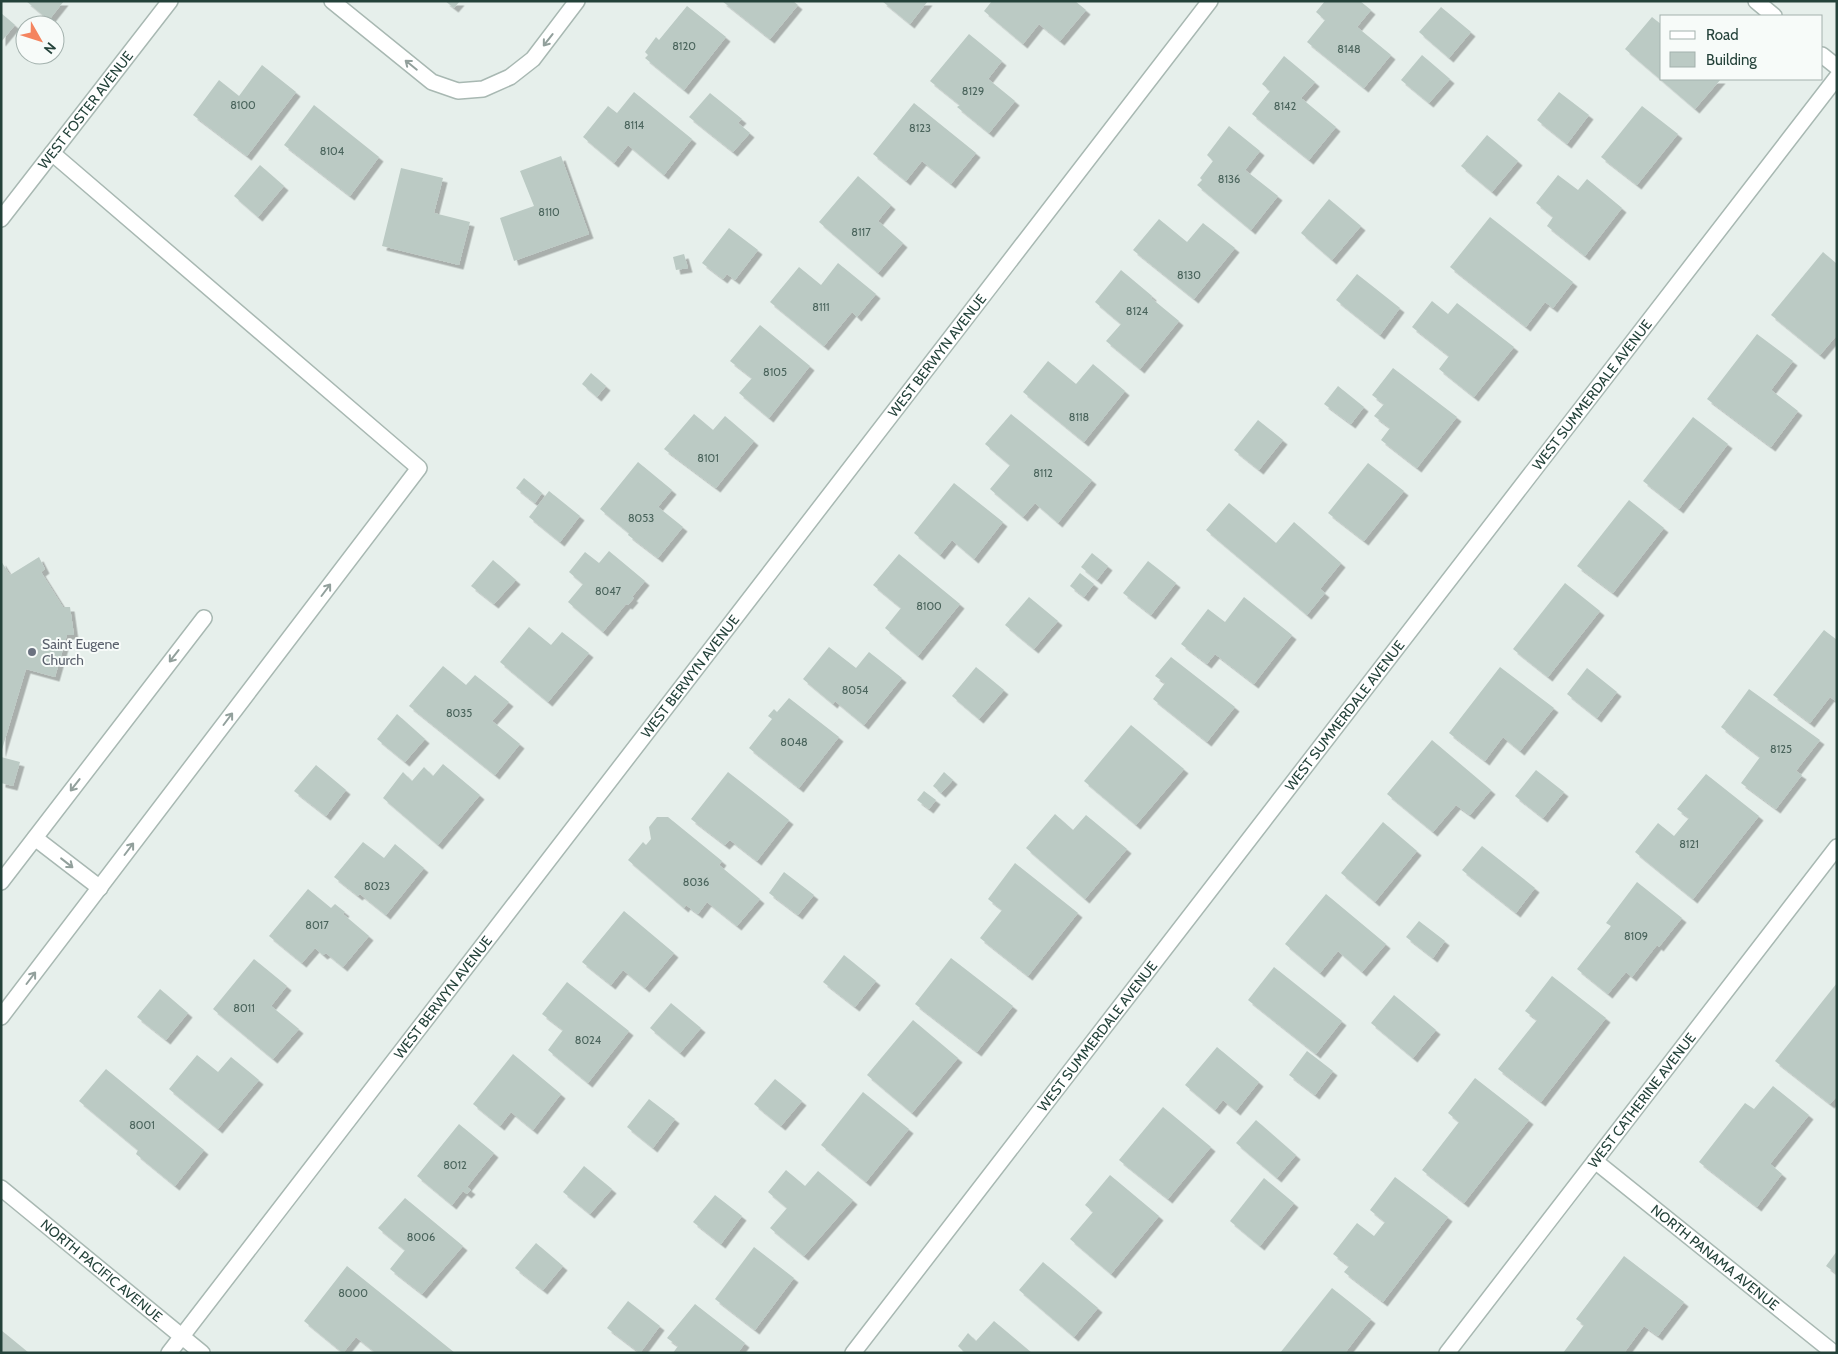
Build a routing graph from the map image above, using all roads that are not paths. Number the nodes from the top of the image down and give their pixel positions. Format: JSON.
{"nodes":[{"id":1,"x":170,"y":1,"type":"edge"},
{"id":2,"x":332,"y":1,"type":"edge"},
{"id":3,"x":577,"y":1,"type":"edge"},
{"id":4,"x":1210,"y":1,"type":"edge"},
{"id":5,"x":1756,"y":1,"type":"edge"},
{"id":6,"x":1773,"y":15,"type":"edge"},
{"id":7,"x":1823,"y":55,"type":"edge"},
{"id":8,"x":1837,"y":67,"type":"edge"},
{"id":9,"x":1837,"y":77,"type":"edge"},
{"id":10,"x":52,"y":153,"type":"junction"},
{"id":11,"x":1,"y":219,"type":"edge"},
{"id":12,"x":204,"y":618,"type":"dead end"},
{"id":13,"x":35,"y":838,"type":"junction"},
{"id":14,"x":1837,"y":848,"type":"edge"},
{"id":15,"x":1,"y":882,"type":"edge"},
{"id":16,"x":100,"y":888,"type":"junction"},
{"id":17,"x":1,"y":1017,"type":"edge"},
{"id":18,"x":1595,"y":1161,"type":"junction"},
{"id":19,"x":1,"y":1188,"type":"edge"},
{"id":20,"x":182,"y":1336,"type":"junction"},
{"id":21,"x":169,"y":1353,"type":"edge"},
{"id":22,"x":202,"y":1353,"type":"edge"},
{"id":23,"x":853,"y":1353,"type":"edge"},
{"id":24,"x":1447,"y":1353,"type":"edge"},
{"id":25,"x":1834,"y":1353,"type":"edge"}],
"edges":[{"from":1,"to":10,"type":"street","name":"WEST FOSTER AVENUE"},
{"from":3,"to":2,"type":"street","one_way":true},
{"from":4,"to":20,"type":"street","name":"WEST BERWYN AVENUE"},
{"from":5,"to":6,"type":"street"},
{"from":7,"to":8,"type":"street"},
{"from":9,"to":23,"type":"street","name":"WEST SUMMERDALE AVENUE"},
{"from":10,"to":11,"type":"street","name":"WEST FOSTER AVENUE"},
{"from":16,"to":10,"type":"street","one_way":true},
{"from":12,"to":13,"type":"street","one_way":true},
{"from":13,"to":15,"type":"street"},
{"from":13,"to":16,"type":"street","one_way":true},
{"from":14,"to":18,"type":"street","name":"WEST CATHERINE AVENUE"},
{"from":17,"to":16,"type":"street","one_way":true},
{"from":18,"to":24,"type":"street","name":"WEST CATHERINE AVENUE"},
{"from":18,"to":25,"type":"street","name":"NORTH PANAMA AVENUE"},
{"from":19,"to":20,"type":"street","name":"NORTH PACIFIC AVENUE"},
{"from":20,"to":21,"type":"street","name":"WEST BERWYN AVENUE"},
{"from":20,"to":22,"type":"street","name":"NORTH PACIFIC AVENUE"}]}
